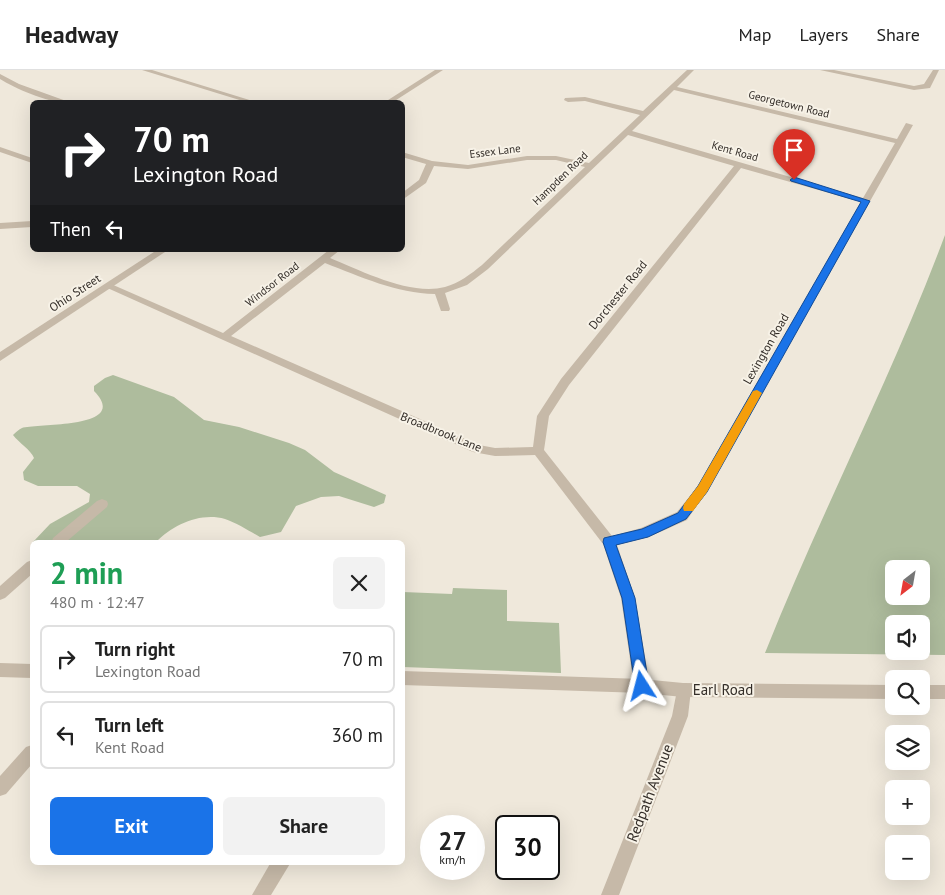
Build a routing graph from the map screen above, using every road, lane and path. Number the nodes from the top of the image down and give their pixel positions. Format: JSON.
{"nodes":[{"id":1,"x":145,"y":70,"type":"edge"},
{"id":2,"x":440,"y":70,"type":"edge"},
{"id":3,"x":691,"y":70,"type":"edge"},
{"id":4,"x":823,"y":70,"type":"edge"},
{"id":5,"x":936,"y":70,"type":"edge"},
{"id":6,"x":0,"y":76,"type":"edge"},
{"id":7,"x":673,"y":88,"type":"junction"},
{"id":8,"x":59,"y":100,"type":"edge"},
{"id":9,"x":245,"y":100,"type":"edge"},
{"id":10,"x":392,"y":100,"type":"edge"},
{"id":11,"x":568,"y":100,"type":"dead end"},
{"id":12,"x":645,"y":114,"type":"junction"},
{"id":13,"x":909,"y":125,"type":"dead end"},
{"id":14,"x":627,"y":132,"type":"junction"},
{"id":15,"x":900,"y":142,"type":"junction"},
{"id":16,"x":0,"y":148,"type":"edge"},
{"id":17,"x":405,"y":155,"type":"edge"},
{"id":18,"x":30,"y":160,"type":"edge"},
{"id":19,"x":431,"y":163,"type":"junction"},
{"id":20,"x":740,"y":164,"type":"junction"},
{"id":21,"x":590,"y":166,"type":"junction"},
{"id":22,"x":405,"y":196,"type":"edge"},
{"id":23,"x":866,"y":201,"type":"junction"},
{"id":24,"x":30,"y":224,"type":"edge"},
{"id":25,"x":0,"y":226,"type":"edge"},
{"id":26,"x":161,"y":252,"type":"edge"},
{"id":27,"x":332,"y":252,"type":"edge"},
{"id":28,"x":323,"y":259,"type":"junction"},
{"id":29,"x":108,"y":286,"type":"junction"},
{"id":30,"x":439,"y":291,"type":"junction"},
{"id":31,"x":445,"y":310,"type":"dead end"},
{"id":32,"x":224,"y":337,"type":"junction"},
{"id":33,"x":0,"y":357,"type":"edge"},
{"id":34,"x":538,"y":451,"type":"junction"},
{"id":35,"x":102,"y":504,"type":"dead end"},
{"id":36,"x":60,"y":540,"type":"edge"},
{"id":37,"x":609,"y":542,"type":"junction"},
{"id":38,"x":30,"y":568,"type":"edge"},
{"id":39,"x":0,"y":594,"type":"edge"},
{"id":40,"x":0,"y":670,"type":"edge"},
{"id":41,"x":30,"y":671,"type":"edge"},
{"id":42,"x":405,"y":678,"type":"edge"},
{"id":43,"x":642,"y":686,"type":"junction"},
{"id":44,"x":683,"y":690,"type":"junction"},
{"id":45,"x":885,"y":692,"type":"edge"},
{"id":46,"x":930,"y":692,"type":"edge"},
{"id":47,"x":945,"y":692,"type":"edge"},
{"id":48,"x":30,"y":755,"type":"edge"},
{"id":49,"x":0,"y":788,"type":"edge"},
{"id":50,"x":280,"y":865,"type":"edge"},
{"id":51,"x":261,"y":895,"type":"edge"},
{"id":52,"x":610,"y":895,"type":"edge"}],
"edges":[{"from":1,"to":9,"type":"street"},
{"from":2,"to":10,"type":"street"},
{"from":3,"to":7,"type":"street","name":"Hampden Road"},
{"from":4,"to":5,"type":"street"},
{"from":6,"to":8,"type":"street"},
{"from":7,"to":12,"type":"street","name":"Hampden Road"},
{"from":7,"to":15,"type":"street","name":"Georgetown Road"},
{"from":11,"to":12,"type":"street"},
{"from":12,"to":14,"type":"street","name":"Hampden Road"},
{"from":13,"to":15,"type":"street","name":"Lexington Road"},
{"from":14,"to":20,"type":"street","name":"Kent Road"},
{"from":14,"to":21,"type":"street","name":"Hampden Road"},
{"from":15,"to":23,"type":"street","name":"Lexington Road"},
{"from":16,"to":18,"type":"street"},
{"from":17,"to":19,"type":"street","name":"Essex Lane"},
{"from":19,"to":21,"type":"street","name":"Essex Lane"},
{"from":19,"to":22,"type":"street"},
{"from":20,"to":23,"type":"street","name":"Kent Road"},
{"from":20,"to":34,"type":"street","name":"Dorchester Road"},
{"from":21,"to":30,"type":"street","name":"Hampden Road"},
{"from":23,"to":37,"type":"street","name":"Lexington Road"},
{"from":24,"to":25,"type":"street"},
{"from":26,"to":29,"type":"street","name":"Ohio Street"},
{"from":27,"to":28,"type":"street","name":"Windsor Road"},
{"from":28,"to":30,"type":"street","name":"Hampden Road"},
{"from":28,"to":32,"type":"street","name":"Windsor Road"},
{"from":29,"to":32,"type":"street","name":"Broadbrook Lane"},
{"from":29,"to":33,"type":"street","name":"Ohio Street"},
{"from":30,"to":31,"type":"street"},
{"from":32,"to":34,"type":"street","name":"Broadbrook Lane"},
{"from":34,"to":37,"type":"street"},
{"from":35,"to":36,"type":"street"},
{"from":37,"to":43,"type":"street"},
{"from":38,"to":39,"type":"street"},
{"from":40,"to":41,"type":"street"},
{"from":42,"to":43,"type":"street","name":"Earl Road"},
{"from":43,"to":44,"type":"street","name":"Earl Road"},
{"from":44,"to":45,"type":"street","name":"Earl Road"},
{"from":44,"to":52,"type":"street","name":"Redpath Avenue"},
{"from":46,"to":47,"type":"street"},
{"from":48,"to":49,"type":"street"},
{"from":50,"to":51,"type":"street"}]}
